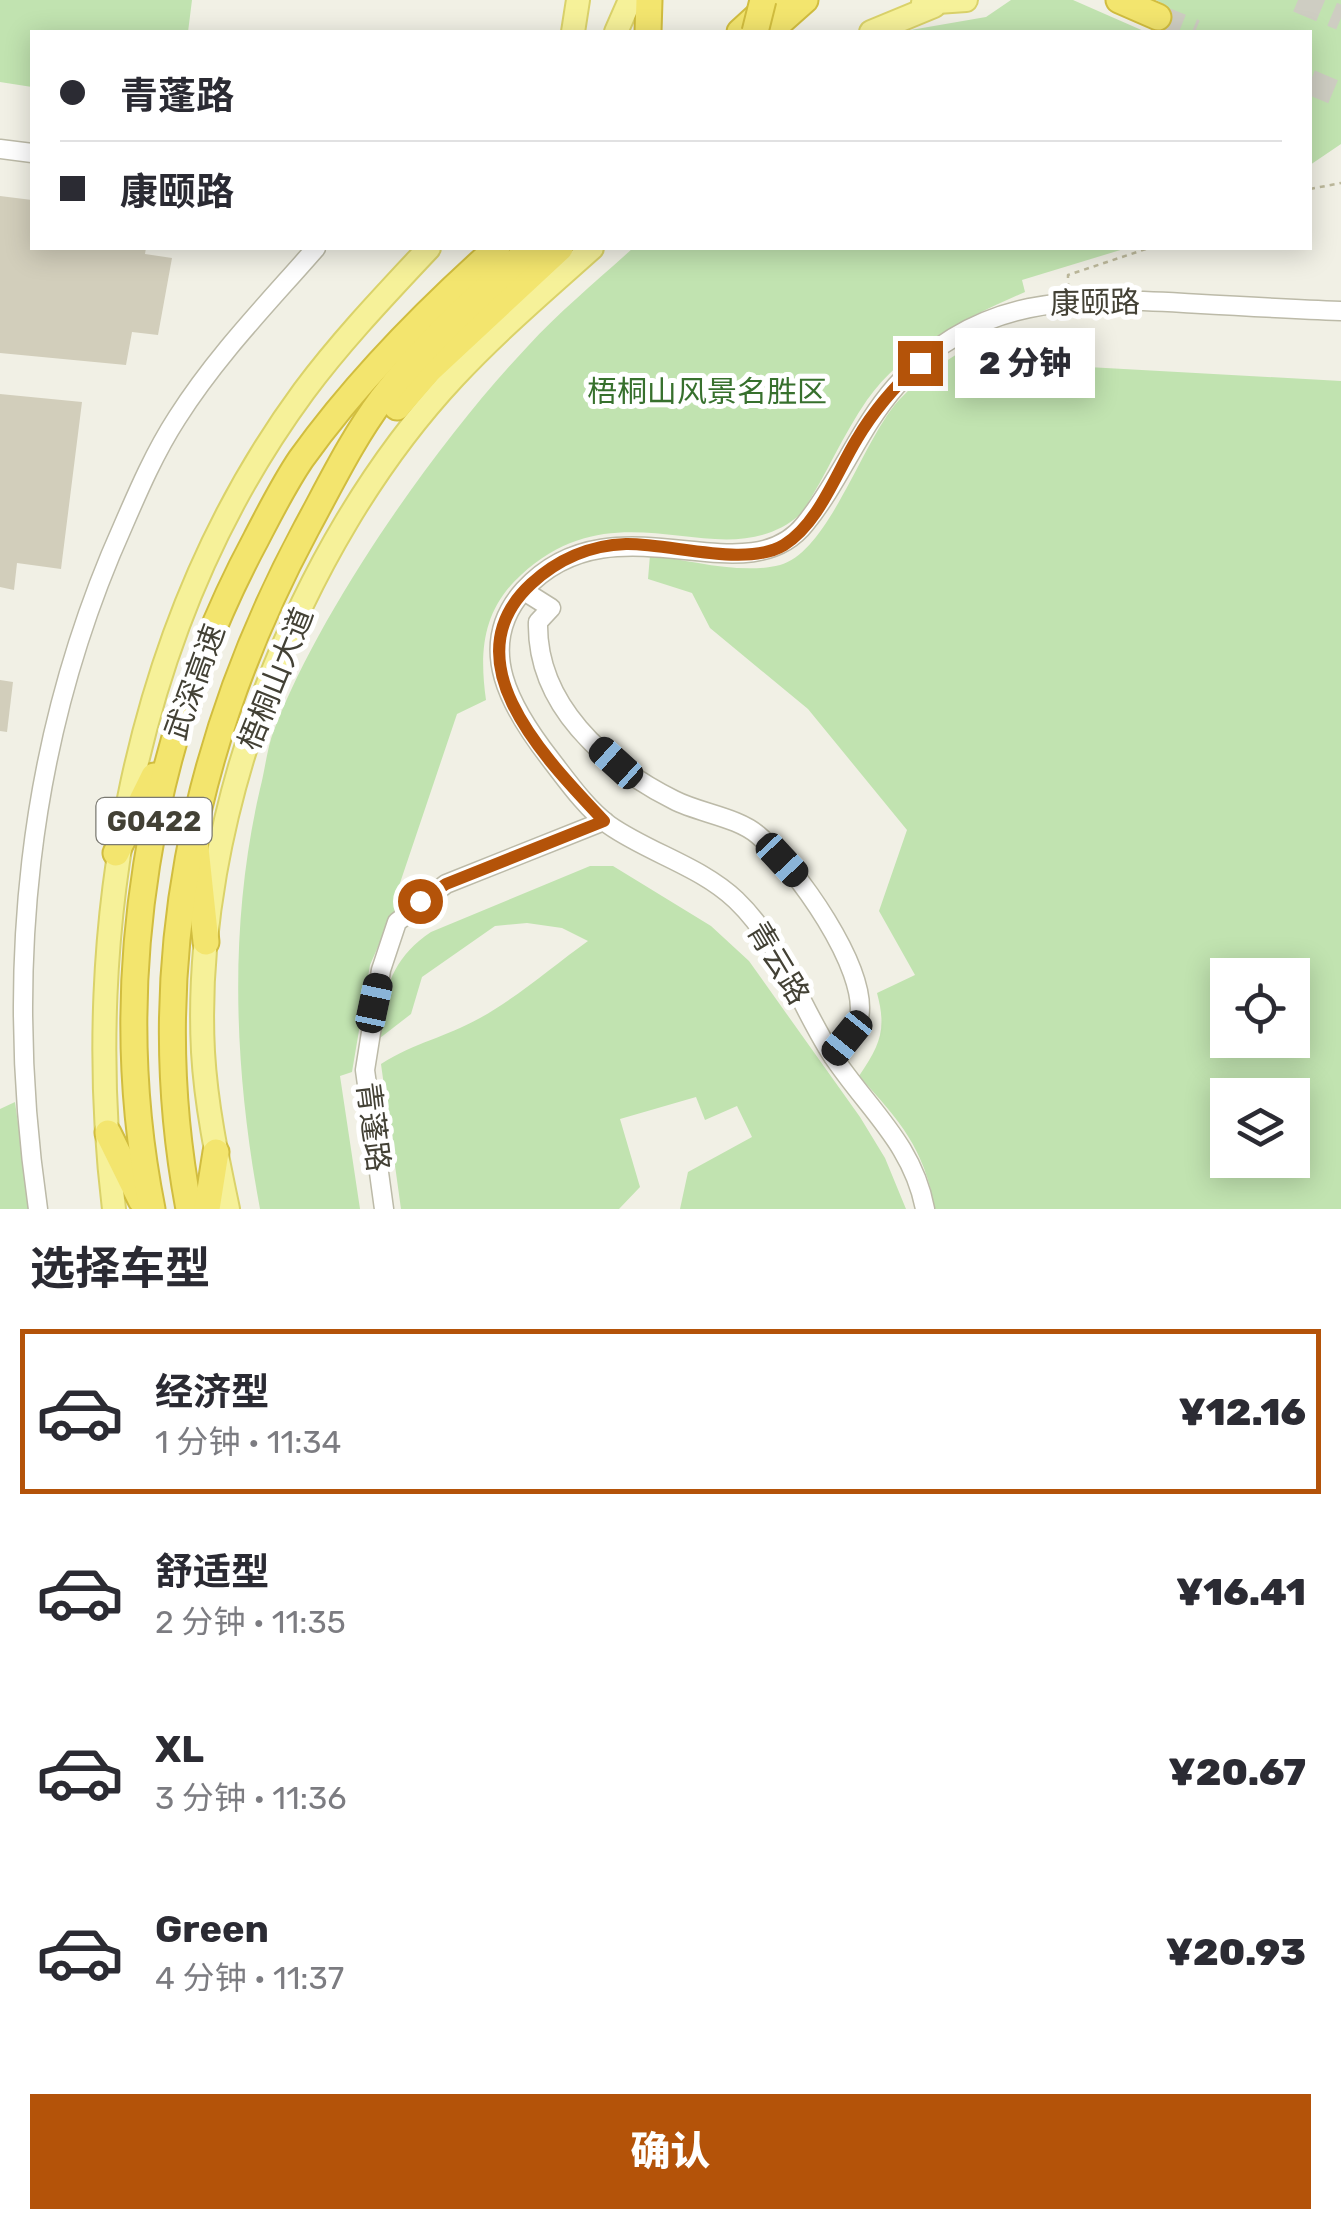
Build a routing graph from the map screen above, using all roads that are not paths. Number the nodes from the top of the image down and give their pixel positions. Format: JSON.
{"nodes":[{"id":1,"x":578,"y":0,"type":"edge"},
{"id":2,"x":763,"y":0,"type":"edge"},
{"id":3,"x":776,"y":0,"type":"edge"},
{"id":4,"x":805,"y":0,"type":"edge"},
{"id":5,"x":910,"y":0,"type":"edge"},
{"id":6,"x":966,"y":0,"type":"edge"},
{"id":7,"x":1119,"y":0,"type":"edge"},
{"id":8,"x":636,"y":2,"type":"edge"},
{"id":9,"x":934,"y":6,"type":"junction"},
{"id":10,"x":1158,"y":17,"type":"tunnel mouth"},
{"id":11,"x":573,"y":30,"type":"edge"},
{"id":12,"x":617,"y":30,"type":"edge"},
{"id":13,"x":647,"y":30,"type":"edge"},
{"id":14,"x":742,"y":30,"type":"edge"},
{"id":15,"x":756,"y":30,"type":"edge"},
{"id":16,"x":771,"y":30,"type":"edge"},
{"id":17,"x":876,"y":30,"type":"edge"},
{"id":18,"x":0,"y":150,"type":"edge"},
{"id":19,"x":30,"y":153,"type":"edge"},
{"id":20,"x":314,"y":250,"type":"edge"},
{"id":21,"x":427,"y":250,"type":"edge"},
{"id":22,"x":470,"y":250,"type":"edge"},
{"id":23,"x":495,"y":250,"type":"edge"},
{"id":24,"x":529,"y":250,"type":"edge"},
{"id":25,"x":558,"y":250,"type":"edge"},
{"id":26,"x":590,"y":250,"type":"edge"},
{"id":27,"x":1341,"y":312,"type":"edge"},
{"id":28,"x":399,"y":359,"type":"junction"},
{"id":29,"x":299,"y":462,"type":"junction"},
{"id":30,"x":305,"y":531,"type":"junction"},
{"id":31,"x":524,"y":590,"type":"junction"},
{"id":32,"x":176,"y":731,"type":"junction"},
{"id":33,"x":193,"y":818,"type":"junction"},
{"id":34,"x":604,"y":821,"type":"junction"},
{"id":35,"x":116,"y":853,"type":"junction"},
{"id":36,"x":206,"y":942,"type":"junction"},
{"id":37,"x":833,"y":1056,"type":"junction"},
{"id":38,"x":108,"y":1132,"type":"junction"},
{"id":39,"x":216,"y":1152,"type":"junction"},
{"id":40,"x":38,"y":1209,"type":"edge"},
{"id":41,"x":114,"y":1209,"type":"edge"},
{"id":42,"x":149,"y":1209,"type":"edge"},
{"id":43,"x":190,"y":1209,"type":"edge"},
{"id":44,"x":207,"y":1209,"type":"edge"},
{"id":45,"x":228,"y":1209,"type":"edge"},
{"id":46,"x":384,"y":1209,"type":"edge"},
{"id":47,"x":925,"y":1209,"type":"edge"}],
"edges":[{"from":1,"to":11,"type":"main road"},
{"from":2,"to":15,"type":"highway","bridge":true},
{"from":3,"to":14,"type":"highway","bridge":true},
{"from":4,"to":16,"type":"highway"},
{"from":5,"to":9,"type":"main road"},
{"from":6,"to":9,"type":"main road"},
{"from":7,"to":10,"type":"highway"},
{"from":8,"to":12,"type":"main road"},
{"from":8,"to":13,"type":"highway"},
{"from":9,"to":17,"type":"main road"},
{"from":18,"to":19,"type":"street"},
{"from":20,"to":40,"type":"street"},
{"from":21,"to":35,"type":"main road"},
{"from":22,"to":29,"type":"highway"},
{"from":23,"to":28,"type":"highway","name":"武深高速","number":"G0422"},
{"from":24,"to":28,"type":"highway","name":"武深高速","number":"G0422"},
{"from":25,"to":30,"type":"highway"},
{"from":26,"to":36,"type":"main road","name":"梧桐山大道"},
{"from":27,"to":31,"type":"street","name":"康颐路"},
{"from":28,"to":29,"type":"highway","name":"武深高速","number":"G0422"},
{"from":28,"to":30,"type":"highway","name":"武深高速","number":"G0422"},
{"from":29,"to":32,"type":"highway","name":"武深高速","number":"G0422"},
{"from":30,"to":33,"type":"highway","name":"武深高速","number":"G0422"},
{"from":31,"to":34,"type":"street","name":"康颐路"},
{"from":31,"to":37,"type":"street"},
{"from":32,"to":35,"type":"highway"},
{"from":32,"to":42,"type":"highway","name":"武深高速","number":"G0422"},
{"from":33,"to":36,"type":"highway"},
{"from":33,"to":43,"type":"highway","name":"武深高速","number":"G0422"},
{"from":34,"to":37,"type":"street","name":"青云路"},
{"from":34,"to":46,"type":"street","name":"青蓬路"},
{"from":35,"to":38,"type":"main road"},
{"from":36,"to":39,"type":"main road","name":"梧桐山大道"},
{"from":37,"to":47,"type":"street","name":"青云路"},
{"from":38,"to":41,"type":"main road"},
{"from":38,"to":42,"type":"highway"},
{"from":39,"to":44,"type":"highway"},
{"from":39,"to":45,"type":"main road","name":"梧桐山大道"}]}
